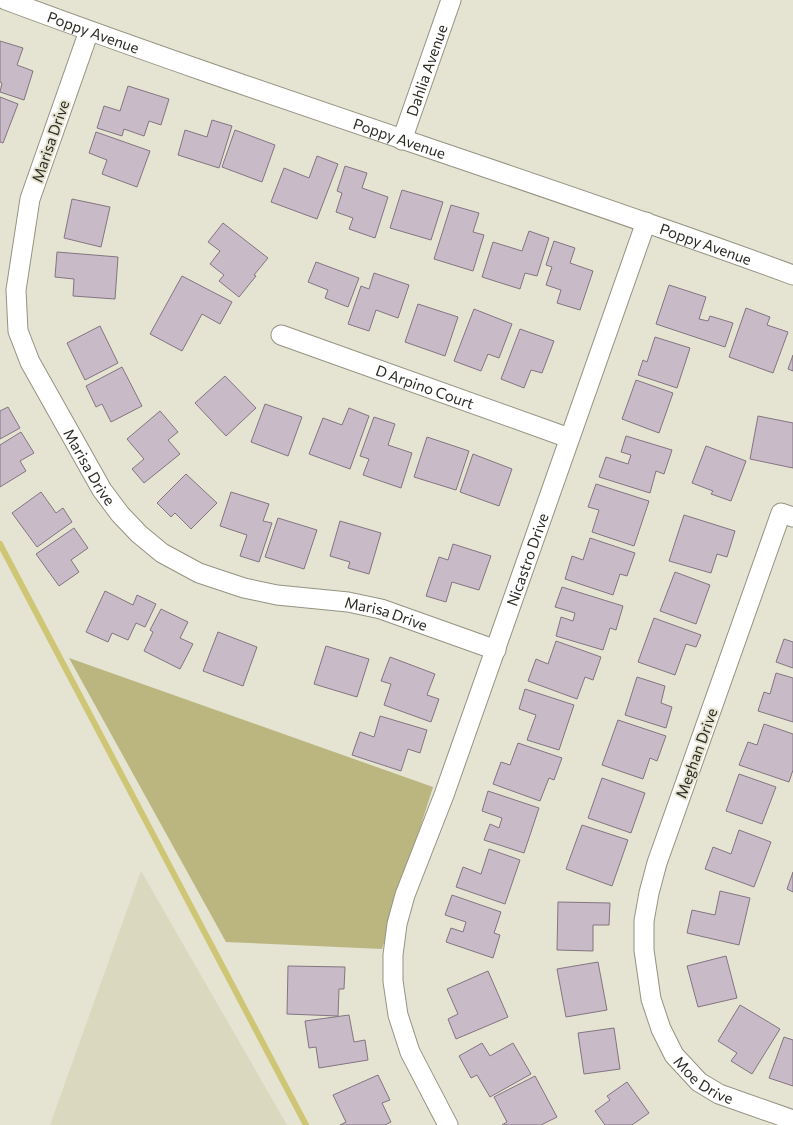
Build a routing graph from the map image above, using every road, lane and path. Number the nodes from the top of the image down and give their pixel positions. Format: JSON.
{"nodes":[{"id":1,"x":6,"y":0,"type":"edge"},
{"id":2,"x":451,"y":0,"type":"edge"},
{"id":3,"x":89,"y":31,"type":"junction"},
{"id":4,"x":402,"y":140,"type":"junction"},
{"id":5,"x":646,"y":222,"type":"junction"},
{"id":6,"x":793,"y":275,"type":"edge"},
{"id":7,"x":281,"y":335,"type":"dead end"},
{"id":8,"x":569,"y":438,"type":"junction"},
{"id":9,"x":787,"y":515,"type":"edge"},
{"id":10,"x":496,"y":650,"type":"junction"},
{"id":11,"x":652,"y":999,"type":"joint"},
{"id":12,"x":793,"y":1120,"type":"edge"},
{"id":13,"x":448,"y":1125,"type":"edge"}],
"edges":[{"from":1,"to":3,"type":"street","name":"Poppy Avenue"},
{"from":2,"to":4,"type":"street","name":"Dahlia Avenue"},
{"from":3,"to":4,"type":"street","name":"Poppy Avenue"},
{"from":3,"to":10,"type":"street","name":"Marisa Drive"},
{"from":4,"to":5,"type":"street","name":"Poppy Avenue"},
{"from":5,"to":6,"type":"street","name":"Poppy Avenue"},
{"from":5,"to":8,"type":"street","name":"Nicastro Drive"},
{"from":7,"to":8,"type":"street","name":"D Arpino Court"},
{"from":8,"to":10,"type":"street","name":"Nicastro Drive"},
{"from":9,"to":11,"type":"street","name":"Meghan Drive"},
{"from":10,"to":13,"type":"street","name":"Nicastro Drive"},
{"from":11,"to":12,"type":"street","name":"Moe Drive"}]}
